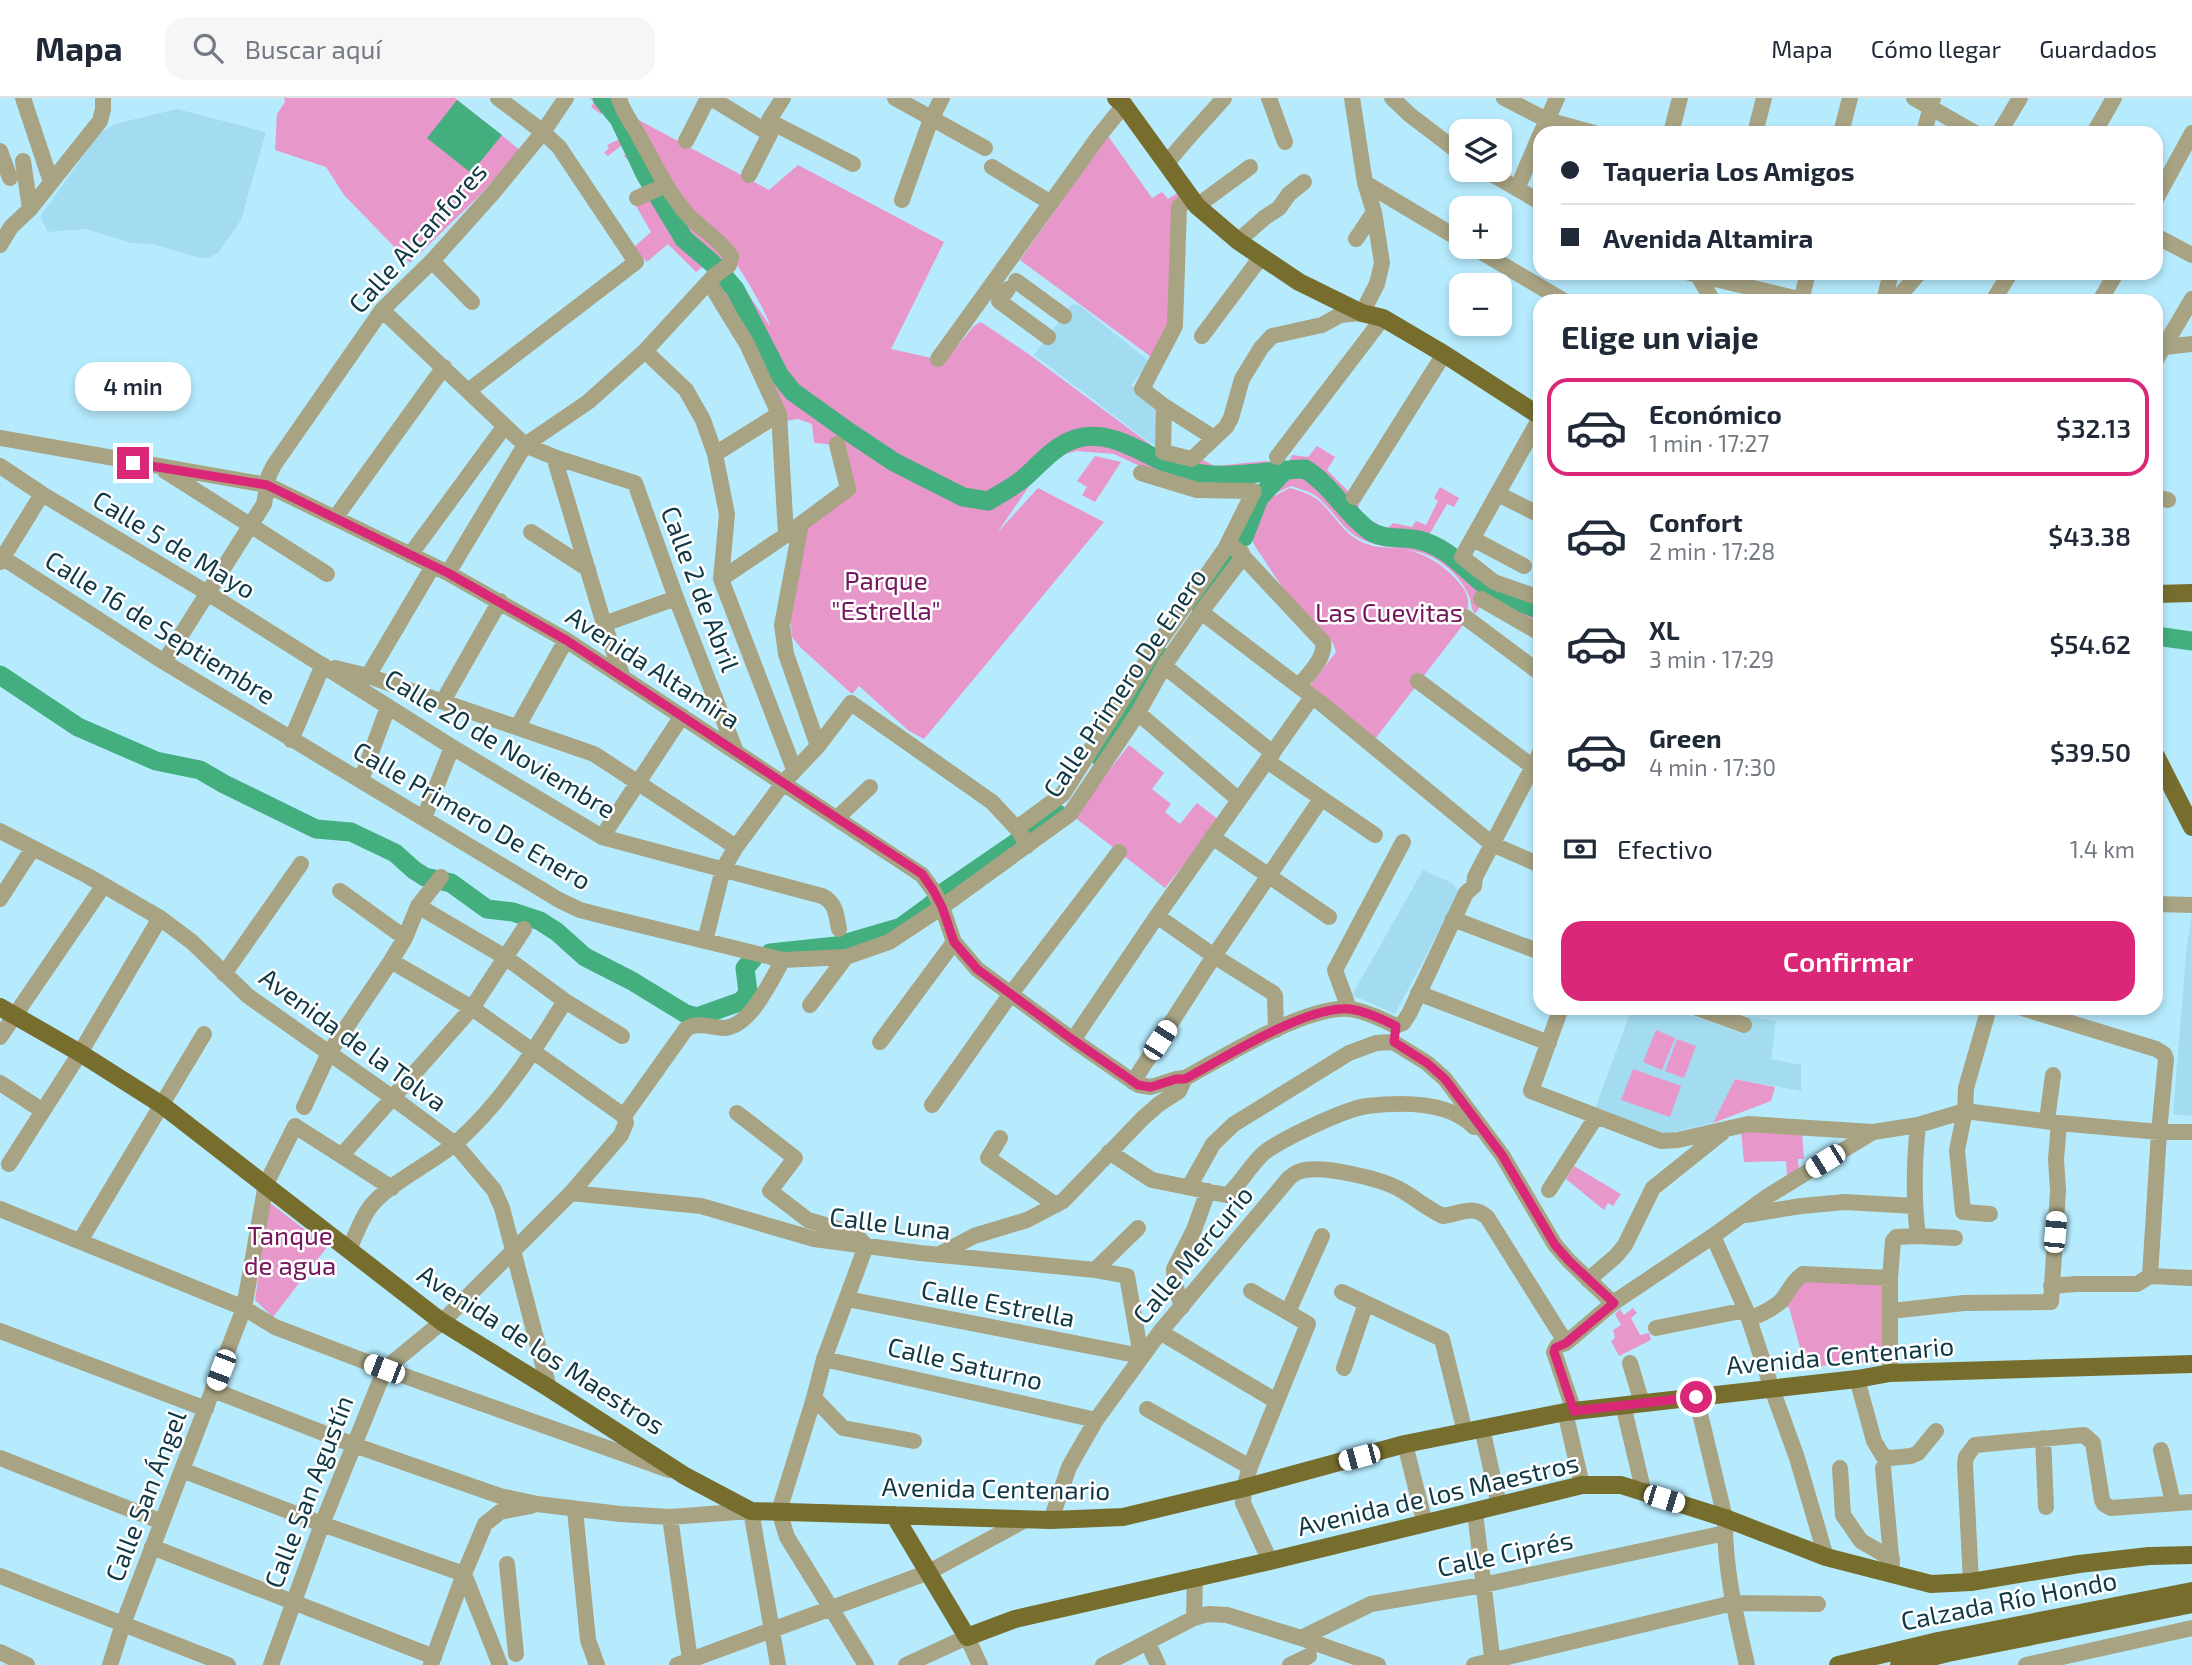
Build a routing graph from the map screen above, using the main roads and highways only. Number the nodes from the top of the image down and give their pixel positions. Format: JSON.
{"nodes":[{"id":1,"x":1120,"y":102,"type":"edge"},
{"id":2,"x":1533,"y":412,"type":"edge"},
{"id":3,"x":2192,"y":593,"type":"edge"},
{"id":4,"x":2163,"y":594,"type":"edge"},
{"id":5,"x":2163,"y":768,"type":"edge"},
{"id":6,"x":2190,"y":816,"type":"edge"},
{"id":7,"x":8,"y":1011,"type":"edge"},
{"id":8,"x":2192,"y":1363,"type":"edge"},
{"id":9,"x":751,"y":1510,"type":"joint"},
{"id":10,"x":894,"y":1515,"type":"junction"},
{"id":11,"x":2192,"y":1555,"type":"edge"},
{"id":12,"x":2192,"y":1591,"type":"edge"},
{"id":13,"x":2192,"y":1604,"type":"edge"},
{"id":14,"x":1838,"y":1665,"type":"edge"},
{"id":15,"x":1899,"y":1665,"type":"edge"}],
"edges":[{"from":1,"to":2,"type":"main road"},
{"from":3,"to":4,"type":"main road"},
{"from":5,"to":6,"type":"main road"},
{"from":7,"to":9,"type":"main road","name":"Avenida de los Maestros"},
{"from":8,"to":10,"type":"main road","name":"Avenida Centenario"},
{"from":9,"to":10,"type":"main road","name":"Avenida Centenario"},
{"from":10,"to":11,"type":"main road","name":"Avenida de los Maestros"},
{"from":12,"to":14,"type":"main road","name":"Calzada Río Hondo"},
{"from":13,"to":15,"type":"main road","name":"Calzada Río Hondo"}]}
